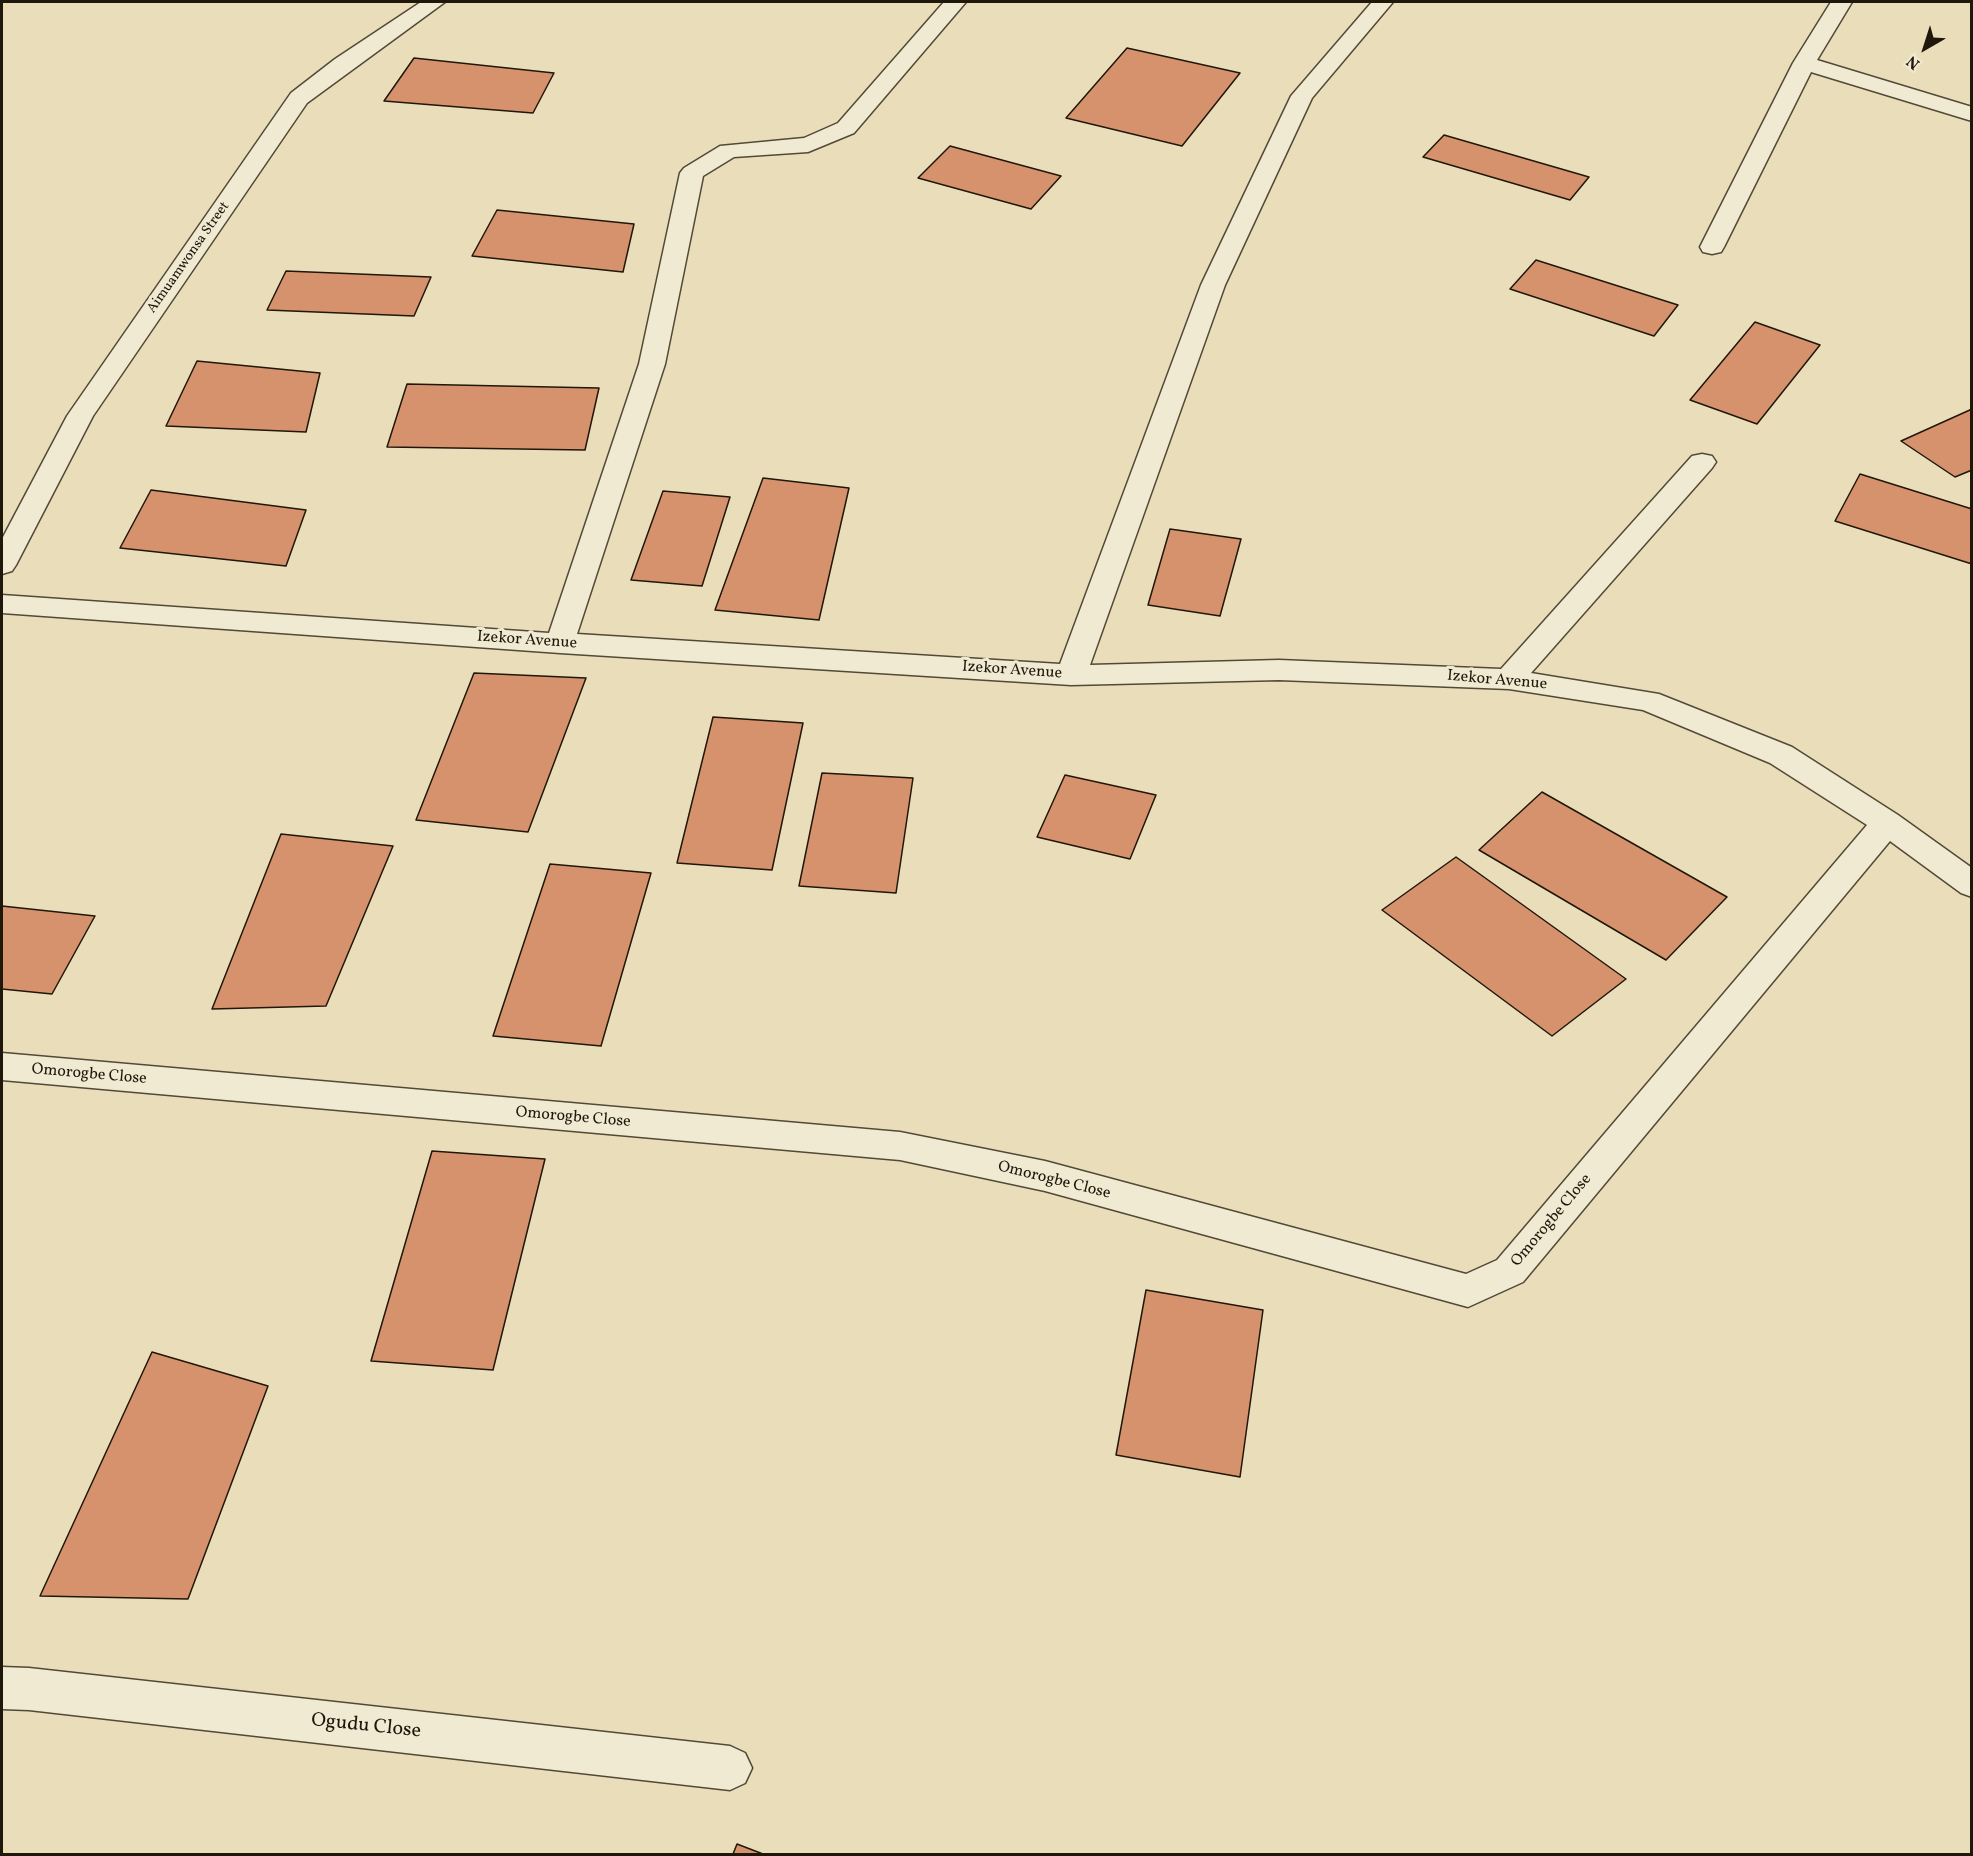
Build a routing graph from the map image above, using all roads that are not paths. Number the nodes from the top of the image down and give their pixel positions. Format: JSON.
{"nodes":[{"id":1,"x":434,"y":2,"type":"edge"},
{"id":2,"x":955,"y":2,"type":"edge"},
{"id":3,"x":1383,"y":2,"type":"edge"},
{"id":4,"x":1840,"y":2,"type":"edge"},
{"id":5,"x":1804,"y":63,"type":"junction"},
{"id":6,"x":1971,"y":114,"type":"edge"},
{"id":7,"x":1712,"y":246,"type":"dead end"},
{"id":8,"x":1702,"y":462,"type":"dead end"},
{"id":9,"x":2,"y":564,"type":"edge"},
{"id":10,"x":2,"y":604,"type":"edge"},
{"id":11,"x":560,"y":643,"type":"junction"},
{"id":12,"x":1071,"y":675,"type":"junction"},
{"id":13,"x":1509,"y":679,"type":"junction"},
{"id":14,"x":1887,"y":823,"type":"junction"},
{"id":15,"x":1971,"y":885,"type":"edge"},
{"id":16,"x":2,"y":1067,"type":"edge"},
{"id":17,"x":2,"y":1688,"type":"edge"},
{"id":18,"x":730,"y":1768,"type":"dead end"}],
"edges":[{"from":1,"to":9,"type":"street","name":"Aimuamwonsa Street"},
{"from":2,"to":11,"type":"street"},
{"from":3,"to":12,"type":"street"},
{"from":4,"to":5,"type":"street"},
{"from":5,"to":6,"type":"street"},
{"from":5,"to":7,"type":"street"},
{"from":8,"to":13,"type":"street"},
{"from":10,"to":11,"type":"street","name":"Izekor Avenue"},
{"from":11,"to":12,"type":"street","name":"Izekor Avenue"},
{"from":12,"to":13,"type":"street","name":"Izekor Avenue"},
{"from":13,"to":14,"type":"street","name":"Izekor Avenue"},
{"from":14,"to":15,"type":"street","name":"Izekor Avenue"},
{"from":14,"to":16,"type":"street","name":"Omorogbe Close"},
{"from":17,"to":18,"type":"street","name":"Ogudu Close"}]}
